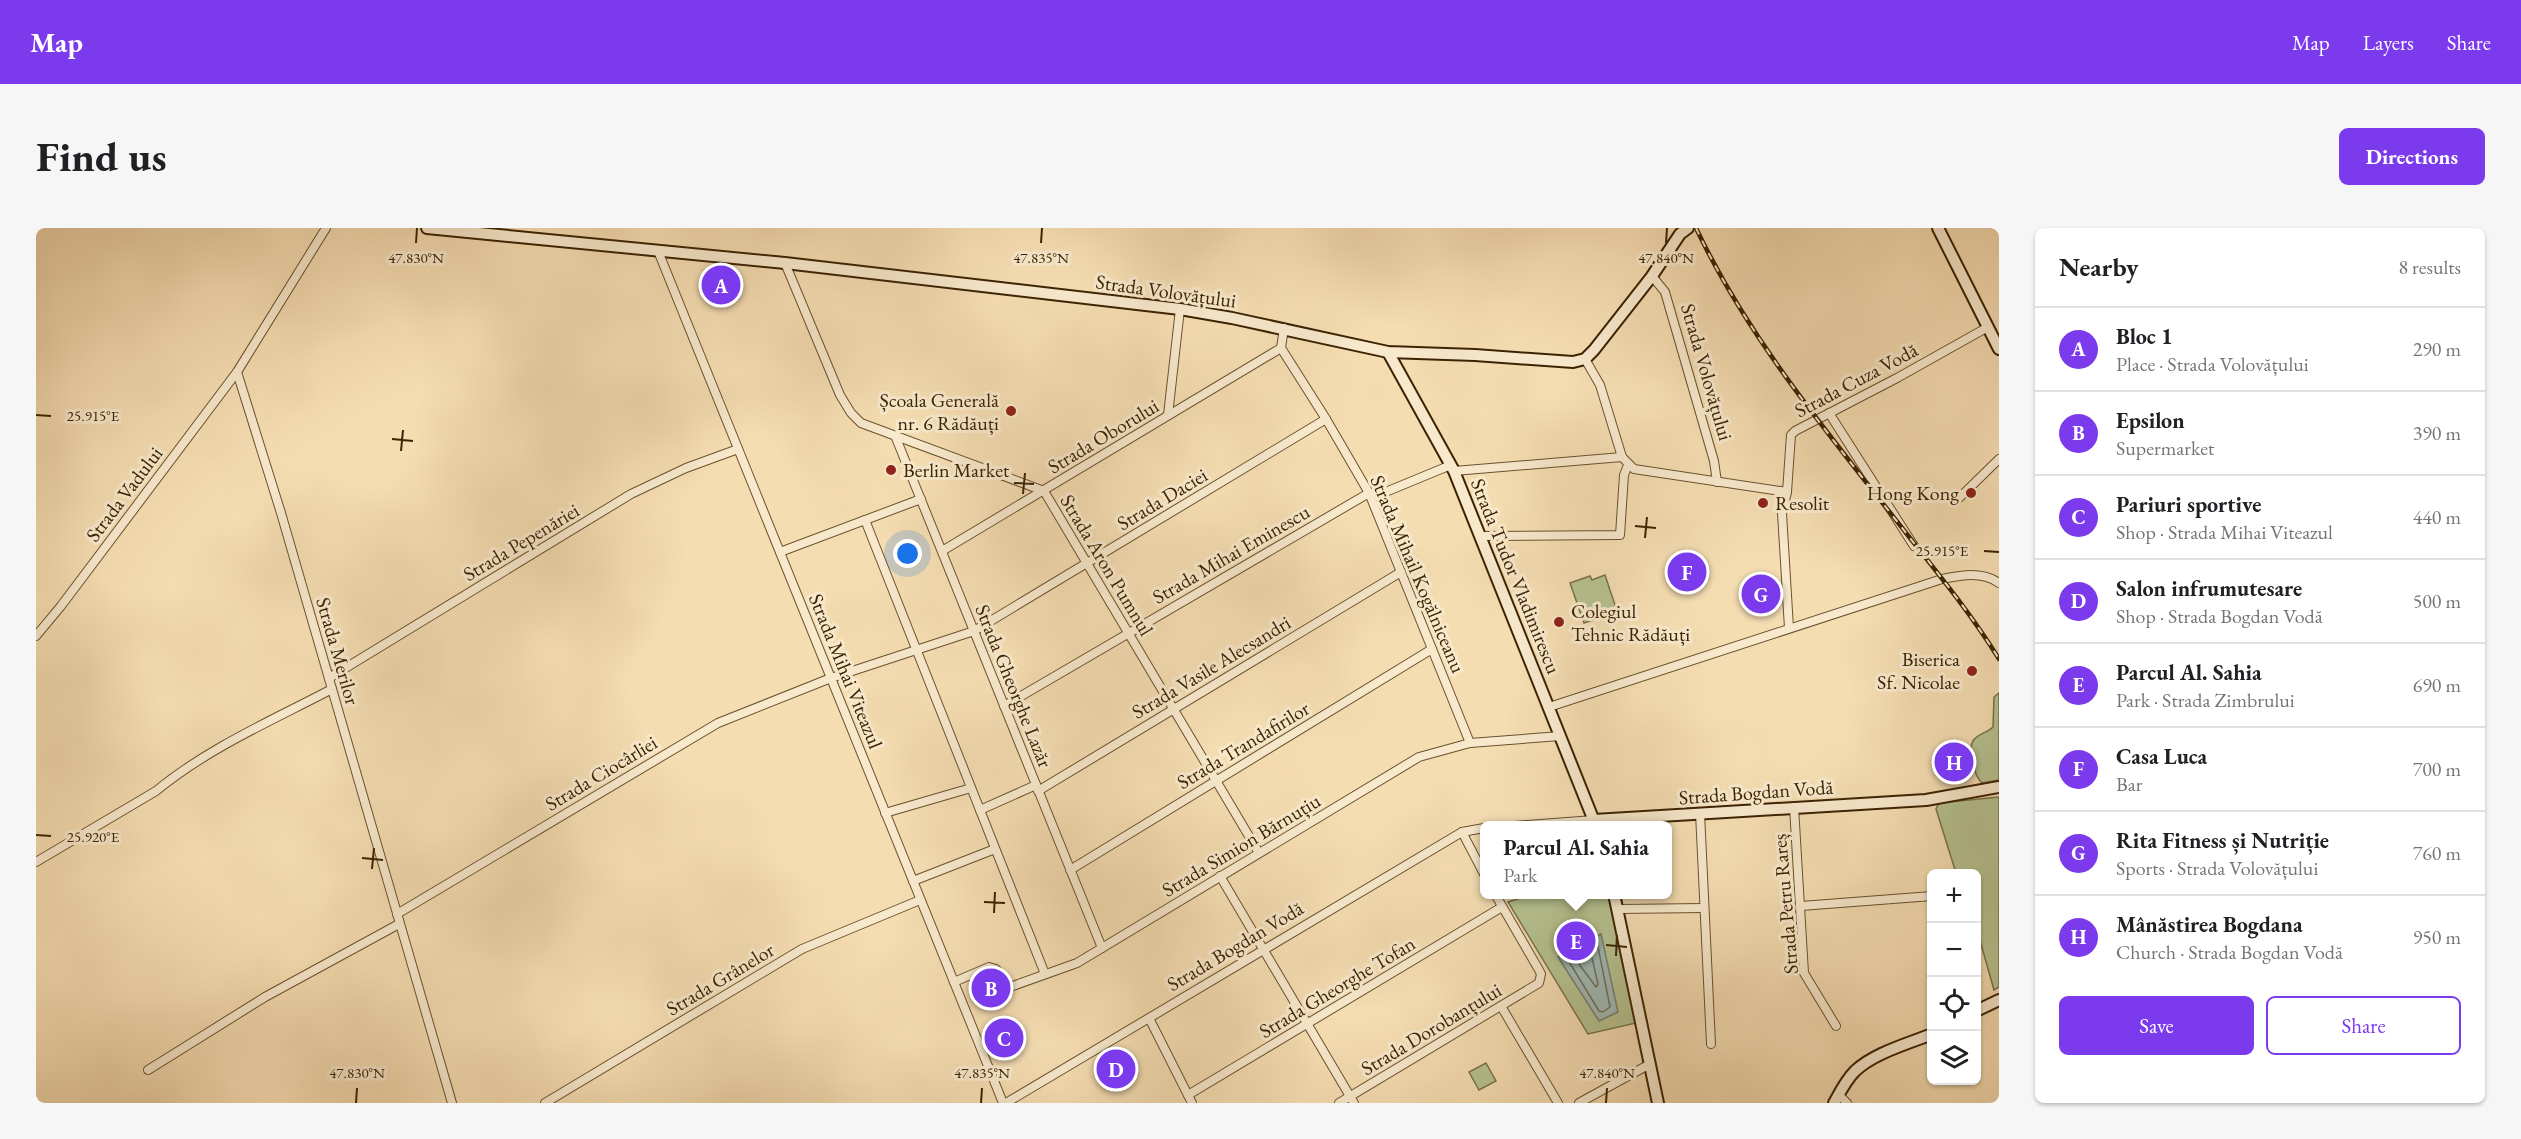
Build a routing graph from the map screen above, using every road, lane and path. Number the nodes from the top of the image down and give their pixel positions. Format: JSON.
{"nodes":[{"id":1,"x":326,"y":228,"type":"edge"},
{"id":2,"x":427,"y":228,"type":"edge"},
{"id":3,"x":1688,"y":228,"type":"edge"},
{"id":4,"x":1938,"y":228,"type":"edge"},
{"id":5,"x":658,"y":251,"type":"junction"},
{"id":6,"x":785,"y":263,"type":"junction"},
{"id":7,"x":1652,"y":276,"type":"junction"},
{"id":8,"x":1180,"y":309,"type":"junction"},
{"id":9,"x":1988,"y":327,"type":"junction"},
{"id":10,"x":1284,"y":328,"type":"junction"},
{"id":11,"x":1281,"y":348,"type":"junction"},
{"id":12,"x":1999,"y":349,"type":"edge"},
{"id":13,"x":1388,"y":352,"type":"junction"},
{"id":14,"x":1585,"y":359,"type":"junction"},
{"id":15,"x":237,"y":372,"type":"junction"},
{"id":16,"x":1829,"y":413,"type":"junction"},
{"id":17,"x":1168,"y":415,"type":"junction"},
{"id":18,"x":1326,"y":419,"type":"junction"},
{"id":19,"x":896,"y":438,"type":"junction"},
{"id":20,"x":738,"y":449,"type":"junction"},
{"id":21,"x":1623,"y":457,"type":"junction"},
{"id":22,"x":1999,"y":459,"type":"edge"},
{"id":23,"x":1628,"y":465,"type":"junction"},
{"id":24,"x":1453,"y":468,"type":"junction"},
{"id":25,"x":1717,"y":482,"type":"junction"},
{"id":26,"x":1044,"y":491,"type":"junction"},
{"id":27,"x":1787,"y":492,"type":"junction"},
{"id":28,"x":1369,"y":493,"type":"junction"},
{"id":29,"x":921,"y":499,"type":"junction"},
{"id":30,"x":1954,"y":503,"type":"dead end"},
{"id":31,"x":865,"y":520,"type":"junction"},
{"id":32,"x":1480,"y":536,"type":"junction"},
{"id":33,"x":1914,"y":546,"type":"dead end"},
{"id":34,"x":942,"y":551,"type":"junction"},
{"id":35,"x":780,"y":552,"type":"junction"},
{"id":36,"x":1087,"y":563,"type":"junction"},
{"id":37,"x":1401,"y":572,"type":"junction"},
{"id":38,"x":1999,"y":583,"type":"edge"},
{"id":39,"x":1789,"y":628,"type":"junction"},
{"id":40,"x":974,"y":631,"type":"junction"},
{"id":41,"x":1128,"y":633,"type":"junction"},
{"id":42,"x":36,"y":636,"type":"edge"},
{"id":43,"x":916,"y":649,"type":"junction"},
{"id":44,"x":1432,"y":649,"type":"junction"},
{"id":45,"x":329,"y":678,"type":"junction"},
{"id":46,"x":831,"y":678,"type":"junction"},
{"id":47,"x":332,"y":689,"type":"junction"},
{"id":48,"x":1004,"y":706,"type":"junction"},
{"id":49,"x":1549,"y":707,"type":"junction"},
{"id":50,"x":1174,"y":709,"type":"junction"},
{"id":51,"x":1560,"y":735,"type":"junction"},
{"id":52,"x":1470,"y":743,"type":"junction"},
{"id":53,"x":1217,"y":781,"type":"junction"},
{"id":54,"x":1999,"y":787,"type":"edge"},
{"id":55,"x":971,"y":788,"type":"junction"},
{"id":56,"x":1037,"y":788,"type":"junction"},
{"id":57,"x":1794,"y":807,"type":"junction"},
{"id":58,"x":980,"y":810,"type":"junction"},
{"id":59,"x":885,"y":813,"type":"junction"},
{"id":60,"x":1700,"y":813,"type":"junction"},
{"id":61,"x":1594,"y":821,"type":"edge"},
{"id":62,"x":1616,"y":821,"type":"edge"},
{"id":63,"x":1480,"y":829,"type":"edge"},
{"id":64,"x":1462,"y":832,"type":"junction"},
{"id":65,"x":995,"y":849,"type":"junction"},
{"id":66,"x":1259,"y":852,"type":"junction"},
{"id":67,"x":36,"y":862,"type":"edge"},
{"id":68,"x":1480,"y":865,"type":"edge"},
{"id":69,"x":1070,"y":870,"type":"junction"},
{"id":70,"x":1220,"y":876,"type":"junction"},
{"id":71,"x":913,"y":881,"type":"junction"},
{"id":72,"x":1927,"y":896,"type":"edge"},
{"id":73,"x":1498,"y":899,"type":"edge"},
{"id":74,"x":1615,"y":899,"type":"edge"},
{"id":75,"x":920,"y":900,"type":"junction"},
{"id":76,"x":1801,"y":906,"type":"junction"},
{"id":77,"x":1502,"y":907,"type":"junction"},
{"id":78,"x":1704,"y":908,"type":"junction"},
{"id":79,"x":1618,"y":909,"type":"junction"},
{"id":80,"x":397,"y":914,"type":"junction"},
{"id":81,"x":399,"y":924,"type":"junction"},
{"id":82,"x":1102,"y":948,"type":"junction"},
{"id":83,"x":1264,"y":950,"type":"junction"},
{"id":84,"x":1045,"y":974,"type":"junction"},
{"id":85,"x":954,"y":982,"type":"junction"},
{"id":86,"x":1999,"y":1000,"type":"edge"},
{"id":87,"x":1501,"y":1006,"type":"junction"},
{"id":88,"x":1981,"y":1009,"type":"edge"},
{"id":89,"x":1149,"y":1018,"type":"junction"},
{"id":90,"x":1308,"y":1024,"type":"junction"},
{"id":91,"x":1836,"y":1026,"type":"dead end"},
{"id":92,"x":1927,"y":1036,"type":"edge"},
{"id":93,"x":1711,"y":1044,"type":"dead end"},
{"id":94,"x":1650,"y":1064,"type":"junction"},
{"id":95,"x":148,"y":1070,"type":"dead end"},
{"id":96,"x":1190,"y":1099,"type":"edge"},
{"id":97,"x":1352,"y":1100,"type":"edge"},
{"id":98,"x":1840,"y":1100,"type":"edge"},
{"id":99,"x":452,"y":1103,"type":"edge"},
{"id":100,"x":545,"y":1103,"type":"edge"},
{"id":101,"x":1004,"y":1103,"type":"edge"},
{"id":102,"x":1339,"y":1103,"type":"edge"},
{"id":103,"x":1558,"y":1103,"type":"edge"},
{"id":104,"x":1579,"y":1103,"type":"edge"},
{"id":105,"x":1658,"y":1103,"type":"edge"}],
"edges":[{"from":1,"to":15,"type":"street"},
{"from":2,"to":5,"type":"main road","name":"Strada Volovățului"},
{"from":3,"to":7,"type":"main road"},
{"from":4,"to":9,"type":"main road"},
{"from":5,"to":6,"type":"main road","name":"Strada Volovățului"},
{"from":5,"to":20,"type":"street","name":"Strada Mihai Viteazul"},
{"from":6,"to":8,"type":"main road","name":"Strada Volovățului"},
{"from":6,"to":19,"type":"street","name":"Strada Aron Pumnul"},
{"from":7,"to":14,"type":"main road"},
{"from":7,"to":25,"type":"street","name":"Strada Volovățului"},
{"from":8,"to":10,"type":"main road","name":"Strada Volovățului"},
{"from":8,"to":17,"type":"street"},
{"from":9,"to":12,"type":"main road"},
{"from":9,"to":16,"type":"street","name":"Strada Cuza Vodă"},
{"from":10,"to":11,"type":"street"},
{"from":10,"to":13,"type":"main road","name":"Strada Volovățului"},
{"from":11,"to":17,"type":"street","name":"Strada Oborului"},
{"from":11,"to":18,"type":"street","name":"Strada Mihail Kogălniceanu"},
{"from":13,"to":14,"type":"main road","name":"Strada Volovățului"},
{"from":13,"to":24,"type":"main road","name":"Strada Tudor Vladimirescu"},
{"from":14,"to":21,"type":"street"},
{"from":15,"to":42,"type":"street","name":"Strada Vadului"},
{"from":15,"to":45,"type":"street","name":"Strada Merilor"},
{"from":16,"to":27,"type":"street","name":"Strada Cuza Vodă"},
{"from":16,"to":33,"type":"street"},
{"from":17,"to":26,"type":"street","name":"Strada Oborului"},
{"from":18,"to":28,"type":"street","name":"Strada Mihail Kogălniceanu"},
{"from":18,"to":36,"type":"street","name":"Strada Daciei"},
{"from":19,"to":26,"type":"street","name":"Strada Aron Pumnul"},
{"from":19,"to":29,"type":"street","name":"Strada Gheorghe Lazăr"},
{"from":20,"to":35,"type":"street","name":"Strada Mihai Viteazul"},
{"from":20,"to":45,"type":"street","name":"Strada Pepenăriei"},
{"from":21,"to":23,"type":"street"},
{"from":21,"to":24,"type":"street","name":"Strada Mihai Eminescu"},
{"from":22,"to":30,"type":"street"},
{"from":23,"to":25,"type":"street"},
{"from":23,"to":32,"type":"street"},
{"from":24,"to":28,"type":"street","name":"Strada Mihai Eminescu"},
{"from":24,"to":32,"type":"main road","name":"Strada Tudor Vladimirescu"},
{"from":25,"to":27,"type":"street"},
{"from":26,"to":34,"type":"street","name":"Strada Oborului"},
{"from":26,"to":36,"type":"street","name":"Strada Aron Pumnul"},
{"from":27,"to":39,"type":"street"},
{"from":28,"to":37,"type":"street","name":"Strada Mihail Kogălniceanu"},
{"from":28,"to":41,"type":"street","name":"Strada Mihai Eminescu"},
{"from":29,"to":31,"type":"street"},
{"from":29,"to":34,"type":"street","name":"Strada Gheorghe Lazăr"},
{"from":31,"to":35,"type":"street"},
{"from":31,"to":43,"type":"street"},
{"from":32,"to":49,"type":"main road","name":"Strada Tudor Vladimirescu"},
{"from":34,"to":40,"type":"street","name":"Strada Gheorghe Lazăr"},
{"from":35,"to":46,"type":"street","name":"Strada Mihai Viteazul"},
{"from":36,"to":40,"type":"street","name":"Strada Daciei"},
{"from":36,"to":41,"type":"street","name":"Strada Aron Pumnul"},
{"from":37,"to":44,"type":"street","name":"Strada Mihail Kogălniceanu"},
{"from":37,"to":50,"type":"street","name":"Strada Vasile Alecsandri"},
{"from":38,"to":39,"type":"street"},
{"from":39,"to":49,"type":"street"},
{"from":40,"to":43,"type":"street","name":"Strada Daciei"},
{"from":40,"to":48,"type":"street","name":"Strada Gheorghe Lazăr"},
{"from":41,"to":48,"type":"street","name":"Strada Mihai Eminescu"},
{"from":41,"to":50,"type":"street","name":"Strada Aron Pumnul"},
{"from":43,"to":46,"type":"street","name":"Strada Ciocârliei"},
{"from":43,"to":55,"type":"street"},
{"from":44,"to":52,"type":"street","name":"Strada Mihail Kogălniceanu"},
{"from":44,"to":53,"type":"street","name":"Strada Trandafirilor"},
{"from":45,"to":47,"type":"street","name":"Strada Merilor"},
{"from":46,"to":59,"type":"street","name":"Strada Mihai Viteazul"},
{"from":46,"to":80,"type":"street","name":"Strada Ciocârliei"},
{"from":47,"to":67,"type":"street"},
{"from":47,"to":80,"type":"street","name":"Strada Merilor"},
{"from":48,"to":56,"type":"street","name":"Strada Gheorghe Lazăr"},
{"from":49,"to":51,"type":"main road","name":"Strada Tudor Vladimirescu"},
{"from":50,"to":53,"type":"street","name":"Strada Aron Pumnul"},
{"from":50,"to":56,"type":"street","name":"Strada Vasile Alecsandri"},
{"from":51,"to":52,"type":"street","name":"Strada Simion Bărnuțiu"},
{"from":51,"to":61,"type":"main road","name":"Strada Tudor Vladimirescu"},
{"from":52,"to":66,"type":"street","name":"Strada Simion Bărnuțiu"},
{"from":53,"to":66,"type":"street","name":"Strada Aron Pumnul"},
{"from":53,"to":69,"type":"street","name":"Strada Trandafirilor"},
{"from":54,"to":57,"type":"main road","name":"Strada Bogdan Vodă"},
{"from":55,"to":58,"type":"street"},
{"from":55,"to":59,"type":"street"},
{"from":56,"to":58,"type":"street","name":"Strada Vasile Alecsandri"},
{"from":56,"to":69,"type":"street","name":"Strada Gheorghe Lazăr"},
{"from":57,"to":60,"type":"main road","name":"Strada Bogdan Vodă"},
{"from":57,"to":76,"type":"street","name":"Strada Petru Rareș"},
{"from":58,"to":65,"type":"street"},
{"from":59,"to":71,"type":"street","name":"Strada Mihai Viteazul"},
{"from":60,"to":62,"type":"main road","name":"Strada Bogdan Vodă"},
{"from":60,"to":78,"type":"street"},
{"from":63,"to":64,"type":"street","name":"Strada Bogdan Vodă"},
{"from":64,"to":68,"type":"street"},
{"from":64,"to":83,"type":"street","name":"Strada Bogdan Vodă"},
{"from":65,"to":71,"type":"street"},
{"from":65,"to":84,"type":"street"},
{"from":66,"to":70,"type":"street","name":"Strada Simion Bărnuțiu"},
{"from":69,"to":82,"type":"street","name":"Strada Gheorghe Lazăr"},
{"from":70,"to":82,"type":"street","name":"Strada Simion Bărnuțiu"},
{"from":70,"to":83,"type":"street"},
{"from":71,"to":75,"type":"street","name":"Strada Mihai Viteazul"},
{"from":72,"to":76,"type":"street"},
{"from":73,"to":77,"type":"street"},
{"from":74,"to":79,"type":"main road"},
{"from":75,"to":85,"type":"street","name":"Strada Mihai Viteazul"},
{"from":75,"to":100,"type":"street","name":"Strada Grânelor"},
{"from":76,"to":91,"type":"street","name":"Strada Petru Rareș"},
{"from":77,"to":87,"type":"street","name":"Strada Dorobanțului"},
{"from":77,"to":90,"type":"street","name":"Strada Gheorghe Tofan"},
{"from":78,"to":79,"type":"street"},
{"from":78,"to":93,"type":"street"},
{"from":79,"to":94,"type":"main road"},
{"from":80,"to":81,"type":"street","name":"Strada Merilor"},
{"from":81,"to":95,"type":"street"},
{"from":81,"to":99,"type":"street","name":"Strada Merilor"},
{"from":82,"to":84,"type":"street","name":"Strada Simion Bărnuțiu"},
{"from":83,"to":89,"type":"street","name":"Strada Bogdan Vodă"},
{"from":83,"to":90,"type":"street"},
{"from":84,"to":85,"type":"street","name":"Strada Simion Bărnuțiu"},
{"from":85,"to":101,"type":"street","name":"Strada Mihai Viteazul"},
{"from":86,"to":88,"type":"main road"},
{"from":87,"to":97,"type":"street","name":"Strada Dorobanțului"},
{"from":87,"to":103,"type":"street"},
{"from":89,"to":96,"type":"street"},
{"from":89,"to":101,"type":"street","name":"Strada Bogdan Vodă"},
{"from":90,"to":96,"type":"street","name":"Strada Gheorghe Tofan"},
{"from":90,"to":97,"type":"street"},
{"from":92,"to":98,"type":"main road"},
{"from":94,"to":104,"type":"street"},
{"from":94,"to":105,"type":"main road"},
{"from":97,"to":102,"type":"street","name":"Strada Dorobanțului"}]}
